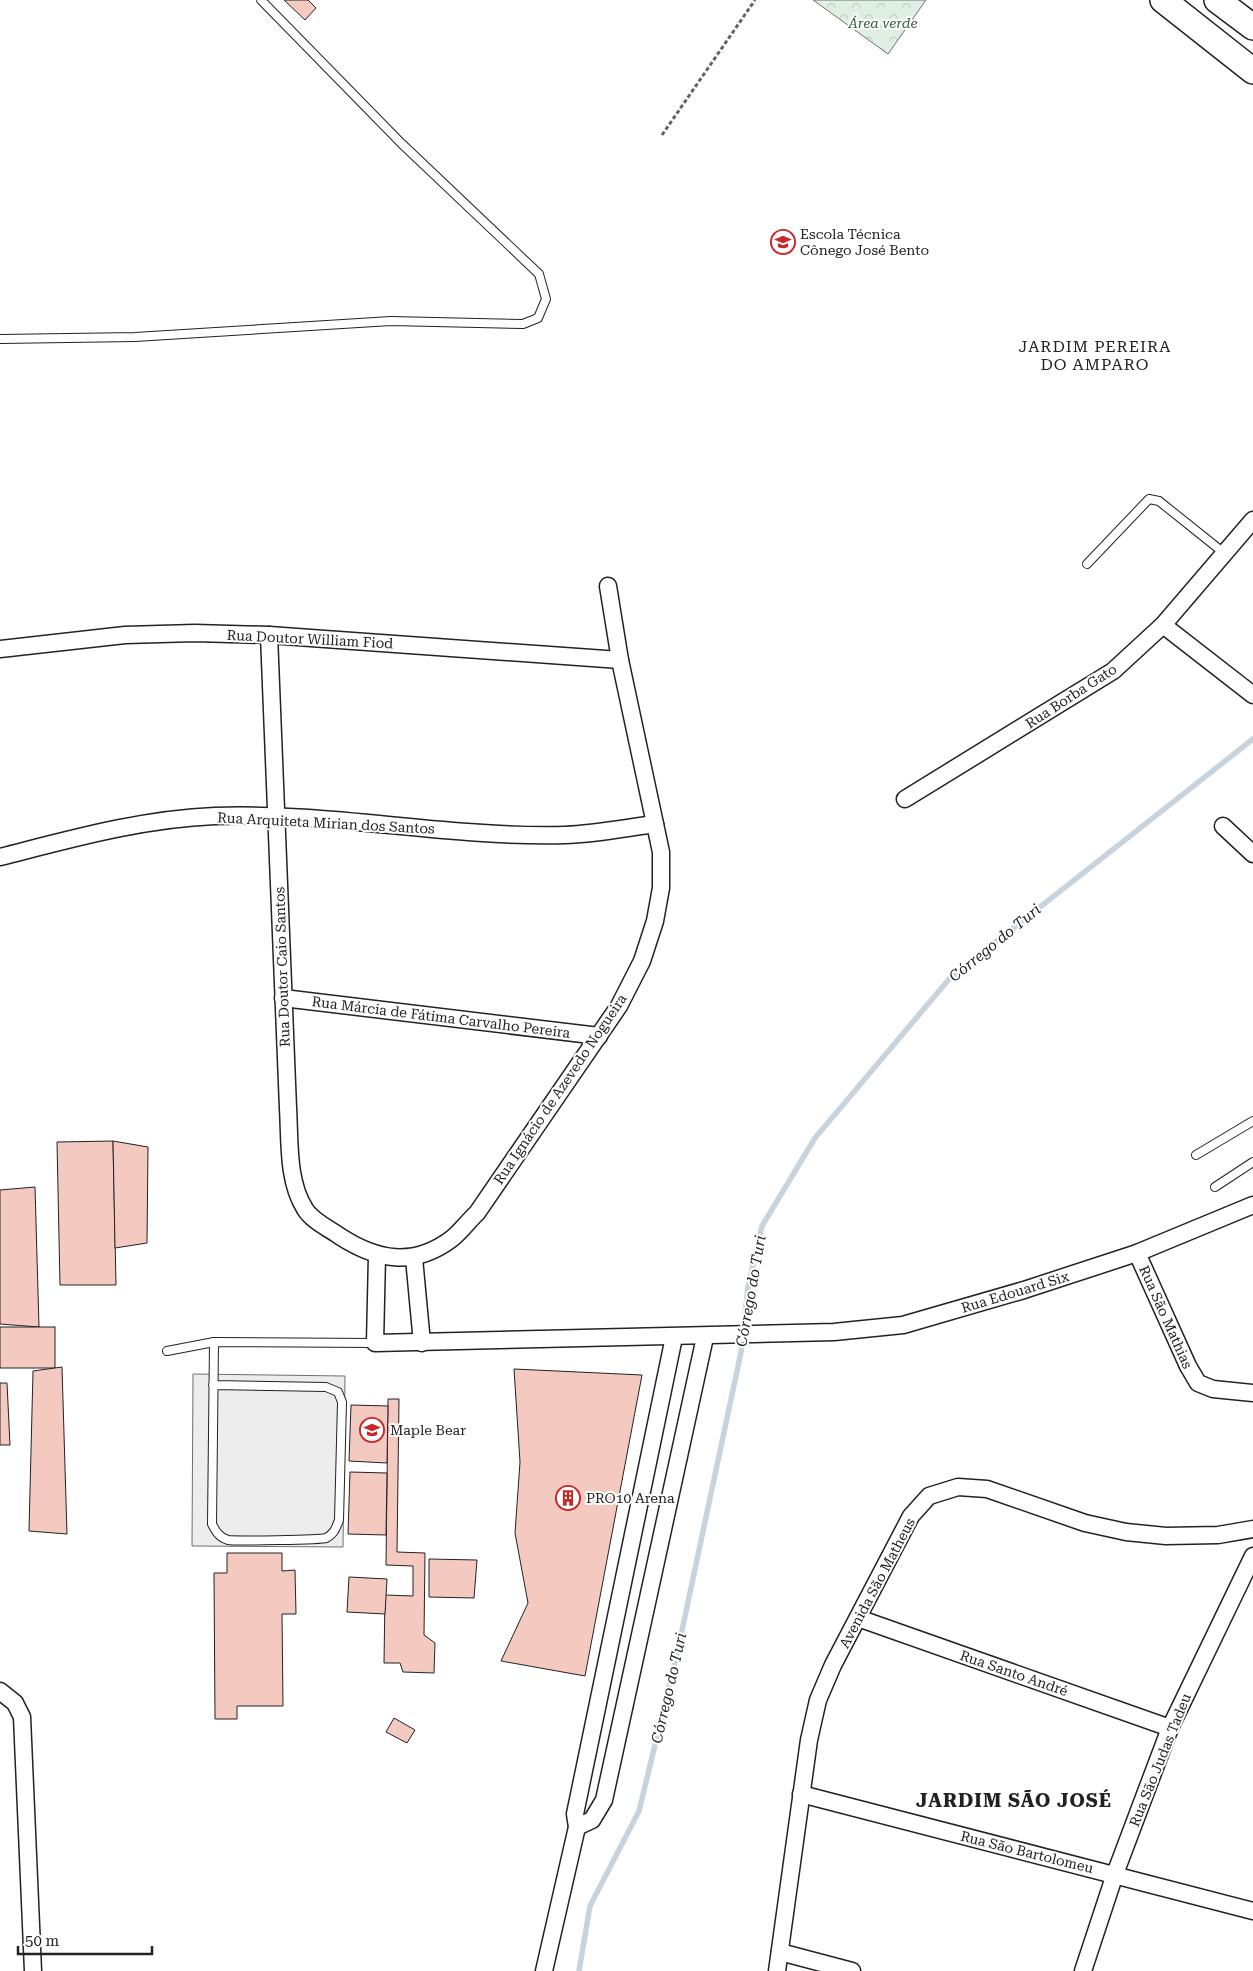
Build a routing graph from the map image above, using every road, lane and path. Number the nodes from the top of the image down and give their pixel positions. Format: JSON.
{"nodes":[{"id":1,"x":261,"y":0,"type":"edge"},
{"id":2,"x":755,"y":0,"type":"edge"},
{"id":3,"x":1163,"y":0,"type":"edge"},
{"id":4,"x":1217,"y":0,"type":"edge"},
{"id":5,"x":1253,"y":27,"type":"edge"},
{"id":6,"x":1253,"y":71,"type":"edge"},
{"id":7,"x":662,"y":135,"type":"dead end"},
{"id":8,"x":0,"y":339,"type":"edge"},
{"id":9,"x":1253,"y":520,"type":"edge"},
{"id":10,"x":1224,"y":553,"type":"junction"},
{"id":11,"x":1087,"y":564,"type":"dead end"},
{"id":12,"x":608,"y":586,"type":"dead end"},
{"id":13,"x":1163,"y":625,"type":"junction"},
{"id":14,"x":269,"y":635,"type":"junction"},
{"id":15,"x":0,"y":649,"type":"edge"},
{"id":16,"x":620,"y":660,"type":"junction"},
{"id":17,"x":1253,"y":695,"type":"edge"},
{"id":18,"x":905,"y":799,"type":"dead end"},
{"id":19,"x":277,"y":818,"type":"junction"},
{"id":20,"x":655,"y":824,"type":"junction"},
{"id":21,"x":1222,"y":826,"type":"dead end"},
{"id":22,"x":1253,"y":854,"type":"edge"},
{"id":23,"x":0,"y":857,"type":"edge"},
{"id":24,"x":283,"y":998,"type":"junction"},
{"id":25,"x":599,"y":1036,"type":"junction"},
{"id":26,"x":1253,"y":1121,"type":"edge"},
{"id":27,"x":1196,"y":1155,"type":"dead end"},
{"id":28,"x":1253,"y":1162,"type":"edge"},
{"id":29,"x":1215,"y":1187,"type":"dead end"},
{"id":30,"x":1253,"y":1205,"type":"edge"},
{"id":31,"x":1138,"y":1253,"type":"junction"},
{"id":32,"x":377,"y":1256,"type":"junction"},
{"id":33,"x":414,"y":1258,"type":"junction"},
{"id":34,"x":705,"y":1336,"type":"junction"},
{"id":35,"x":674,"y":1337,"type":"junction"},
{"id":36,"x":214,"y":1342,"type":"junction"},
{"id":37,"x":375,"y":1343,"type":"junction"},
{"id":38,"x":422,"y":1343,"type":"junction"},
{"id":39,"x":167,"y":1351,"type":"dead end"},
{"id":40,"x":213,"y":1385,"type":"junction"},
{"id":41,"x":1253,"y":1394,"type":"edge"},
{"id":42,"x":1253,"y":1529,"type":"edge"},
{"id":43,"x":1253,"y":1556,"type":"edge"},
{"id":44,"x":858,"y":1618,"type":"junction"},
{"id":45,"x":0,"y":1691,"type":"edge"},
{"id":46,"x":1170,"y":1728,"type":"junction"},
{"id":47,"x":802,"y":1794,"type":"junction"},
{"id":48,"x":577,"y":1828,"type":"junction"},
{"id":49,"x":1115,"y":1874,"type":"junction"},
{"id":50,"x":1253,"y":1911,"type":"edge"},
{"id":51,"x":780,"y":1952,"type":"junction"},
{"id":52,"x":33,"y":1971,"type":"edge"},
{"id":53,"x":544,"y":1971,"type":"edge"},
{"id":54,"x":777,"y":1971,"type":"edge"},
{"id":55,"x":852,"y":1971,"type":"edge"},
{"id":56,"x":1083,"y":1971,"type":"edge"}],
"edges":[{"from":1,"to":8,"type":"lane"},
{"from":2,"to":7,"type":"path"},
{"from":3,"to":6,"type":"main road"},
{"from":4,"to":5,"type":"main road"},
{"from":9,"to":10,"type":"street","name":"Rua Borba Gato"},
{"from":10,"to":11,"type":"lane"},
{"from":10,"to":13,"type":"street","name":"Rua Borba Gato"},
{"from":12,"to":16,"type":"street","name":"Rua Ignácio de Azevedo Nogueira"},
{"from":13,"to":17,"type":"street"},
{"from":13,"to":18,"type":"street","name":"Rua Borba Gato"},
{"from":14,"to":15,"type":"street","name":"Rua Doutor William Fiod"},
{"from":14,"to":16,"type":"street","name":"Rua Doutor William Fiod"},
{"from":14,"to":19,"type":"street","name":"Rua Doutor Caio Santos"},
{"from":16,"to":20,"type":"street","name":"Rua Ignácio de Azevedo Nogueira"},
{"from":19,"to":20,"type":"street","name":"Rua Arquiteta Mirian dos Santos"},
{"from":19,"to":23,"type":"street","name":"Rua Arquiteta Mirian dos Santos"},
{"from":19,"to":24,"type":"street","name":"Rua Doutor Caio Santos"},
{"from":20,"to":25,"type":"street","name":"Rua Ignácio de Azevedo Nogueira"},
{"from":21,"to":22,"type":"street"},
{"from":24,"to":25,"type":"street","name":"Rua Márcia de Fátima Carvalho Pereira"},
{"from":24,"to":32,"type":"street","name":"Rua Doutor Caio Santos"},
{"from":25,"to":33,"type":"street","name":"Rua Ignácio de Azevedo Nogueira"},
{"from":26,"to":27,"type":"lane"},
{"from":28,"to":29,"type":"lane"},
{"from":30,"to":31,"type":"street","name":"Rua Edouard Six"},
{"from":31,"to":34,"type":"street","name":"Rua Edouard Six"},
{"from":31,"to":41,"type":"street","name":"Rua São Mathias"},
{"from":32,"to":33,"type":"street","name":"Rua Ignácio de Azevedo Nogueira"},
{"from":32,"to":37,"type":"street"},
{"from":33,"to":38,"type":"street"},
{"from":34,"to":35,"type":"street","name":"Rua Edouard Six"},
{"from":34,"to":48,"type":"street"},
{"from":35,"to":38,"type":"street","name":"Rua Edouard Six"},
{"from":35,"to":48,"type":"street"},
{"from":36,"to":37,"type":"lane"},
{"from":36,"to":39,"type":"lane"},
{"from":36,"to":40,"type":"lane"},
{"from":37,"to":38,"type":"street","name":"Rua Edouard Six"},
{"from":40,"to":40,"type":"lane"},
{"from":42,"to":44,"type":"street","name":"Avenida São Matheus"},
{"from":43,"to":46,"type":"street","name":"Rua São Judas Tadeu"},
{"from":44,"to":46,"type":"street","name":"Rua Santo André"},
{"from":44,"to":47,"type":"street","name":"Avenida São Matheus"},
{"from":45,"to":52,"type":"street"},
{"from":46,"to":49,"type":"street","name":"Rua São Judas Tadeu"},
{"from":47,"to":49,"type":"street","name":"Rua São Bartolomeu"},
{"from":47,"to":51,"type":"street","name":"Avenida São Matheus"},
{"from":48,"to":53,"type":"street"},
{"from":49,"to":50,"type":"street","name":"Rua São Bartolomeu"},
{"from":49,"to":56,"type":"street","name":"Rua São Judas Tadeu"},
{"from":51,"to":54,"type":"street","name":"Avenida São Matheus"},
{"from":51,"to":55,"type":"street"}]}
